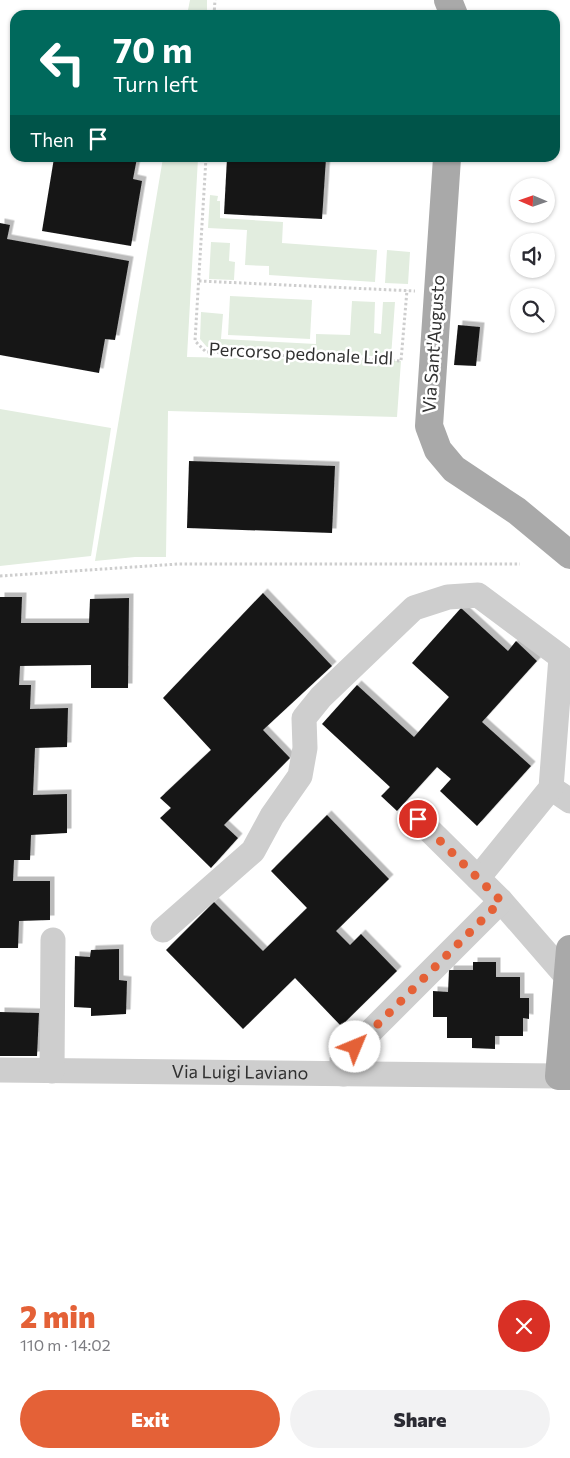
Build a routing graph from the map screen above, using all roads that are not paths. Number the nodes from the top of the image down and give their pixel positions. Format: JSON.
{"nodes":[{"id":1,"x":447,"y":162,"type":"edge"},
{"id":2,"x":570,"y":555,"type":"edge"},
{"id":3,"x":560,"y":795,"type":"edge"},
{"id":4,"x":418,"y":819,"type":"dead end"},
{"id":5,"x":478,"y":878,"type":"junction"},
{"id":6,"x":501,"y":901,"type":"junction"},
{"id":7,"x":163,"y":930,"type":"dead end"},
{"id":8,"x":53,"y":940,"type":"dead end"},
{"id":9,"x":570,"y":948,"type":"edge"},
{"id":10,"x":568,"y":978,"type":"junction"},
{"id":11,"x":0,"y":1070,"type":"edge"},
{"id":12,"x":52,"y":1071,"type":"junction"},
{"id":13,"x":343,"y":1074,"type":"junction"},
{"id":14,"x":565,"y":1076,"type":"edge"}],
"edges":[{"from":1,"to":2,"type":"main road","name":"Via Sant'Augusto"},
{"from":3,"to":5,"type":"street"},
{"from":3,"to":7,"type":"street"},
{"from":4,"to":5,"type":"street"},
{"from":5,"to":6,"type":"street"},
{"from":6,"to":10,"type":"street"},
{"from":6,"to":13,"type":"street"},
{"from":8,"to":12,"type":"street"},
{"from":9,"to":10,"type":"main road"},
{"from":10,"to":14,"type":"main road"},
{"from":11,"to":12,"type":"street","name":"Via Luigi Laviano"},
{"from":12,"to":13,"type":"street","name":"Via Luigi Laviano"},
{"from":13,"to":14,"type":"street","name":"Via Luigi Laviano"}]}
